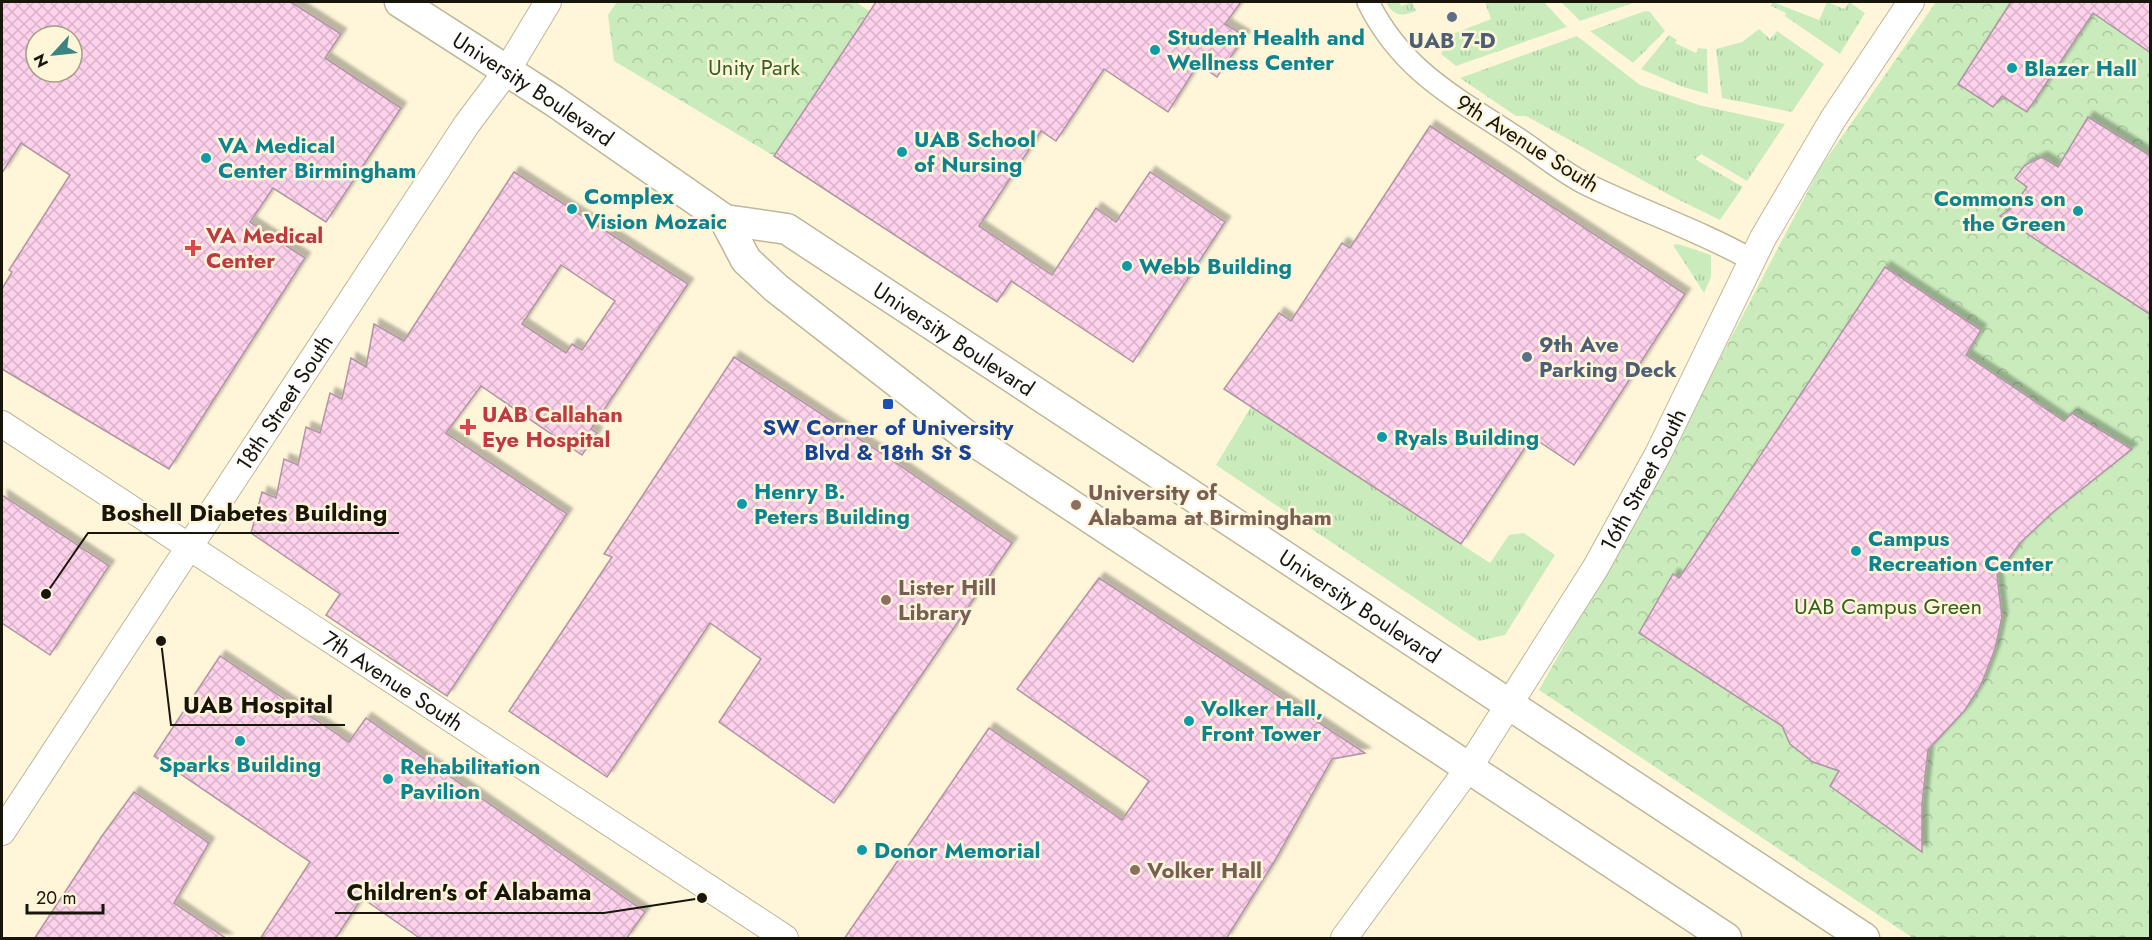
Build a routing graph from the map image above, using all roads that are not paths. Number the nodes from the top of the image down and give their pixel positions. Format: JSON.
{"nodes":[{"id":1,"x":400,"y":2,"type":"edge"},
{"id":2,"x":548,"y":2,"type":"edge"},
{"id":3,"x":1368,"y":2,"type":"edge"},
{"id":4,"x":1911,"y":2,"type":"edge"},
{"id":5,"x":506,"y":72,"type":"junction"},
{"id":6,"x":725,"y":220,"type":"junction"},
{"id":7,"x":1752,"y":260,"type":"junction"},
{"id":8,"x":2,"y":424,"type":"edge"},
{"id":9,"x":188,"y":548,"type":"junction"},
{"id":10,"x":1509,"y":705,"type":"junction"},
{"id":11,"x":1468,"y":769,"type":"junction"},
{"id":12,"x":2,"y":832,"type":"edge"},
{"id":13,"x":785,"y":939,"type":"edge"},
{"id":14,"x":1344,"y":939,"type":"edge"},
{"id":15,"x":1726,"y":939,"type":"edge"},
{"id":16,"x":1864,"y":939,"type":"edge"}],
"edges":[{"from":1,"to":5,"type":"main road","name":"University Boulevard"},
{"from":2,"to":5,"type":"street","name":"18th Street South"},
{"from":3,"to":7,"type":"street","name":"9th Avenue South"},
{"from":4,"to":7,"type":"street","name":"16th Street South"},
{"from":5,"to":6,"type":"main road","name":"University Boulevard"},
{"from":5,"to":9,"type":"street","name":"18th Street South"},
{"from":6,"to":10,"type":"main road","name":"University Boulevard"},
{"from":6,"to":11,"type":"main road","name":"University Boulevard"},
{"from":7,"to":10,"type":"street","name":"16th Street South"},
{"from":8,"to":9,"type":"street","name":"7th Avenue South"},
{"from":9,"to":12,"type":"street","name":"18th Street South"},
{"from":9,"to":13,"type":"street","name":"7th Avenue South"},
{"from":10,"to":11,"type":"street","name":"16th Street South"},
{"from":10,"to":16,"type":"main road","name":"University Boulevard"},
{"from":11,"to":14,"type":"street","name":"16th Street South"},
{"from":11,"to":15,"type":"main road","name":"University Boulevard"}]}
